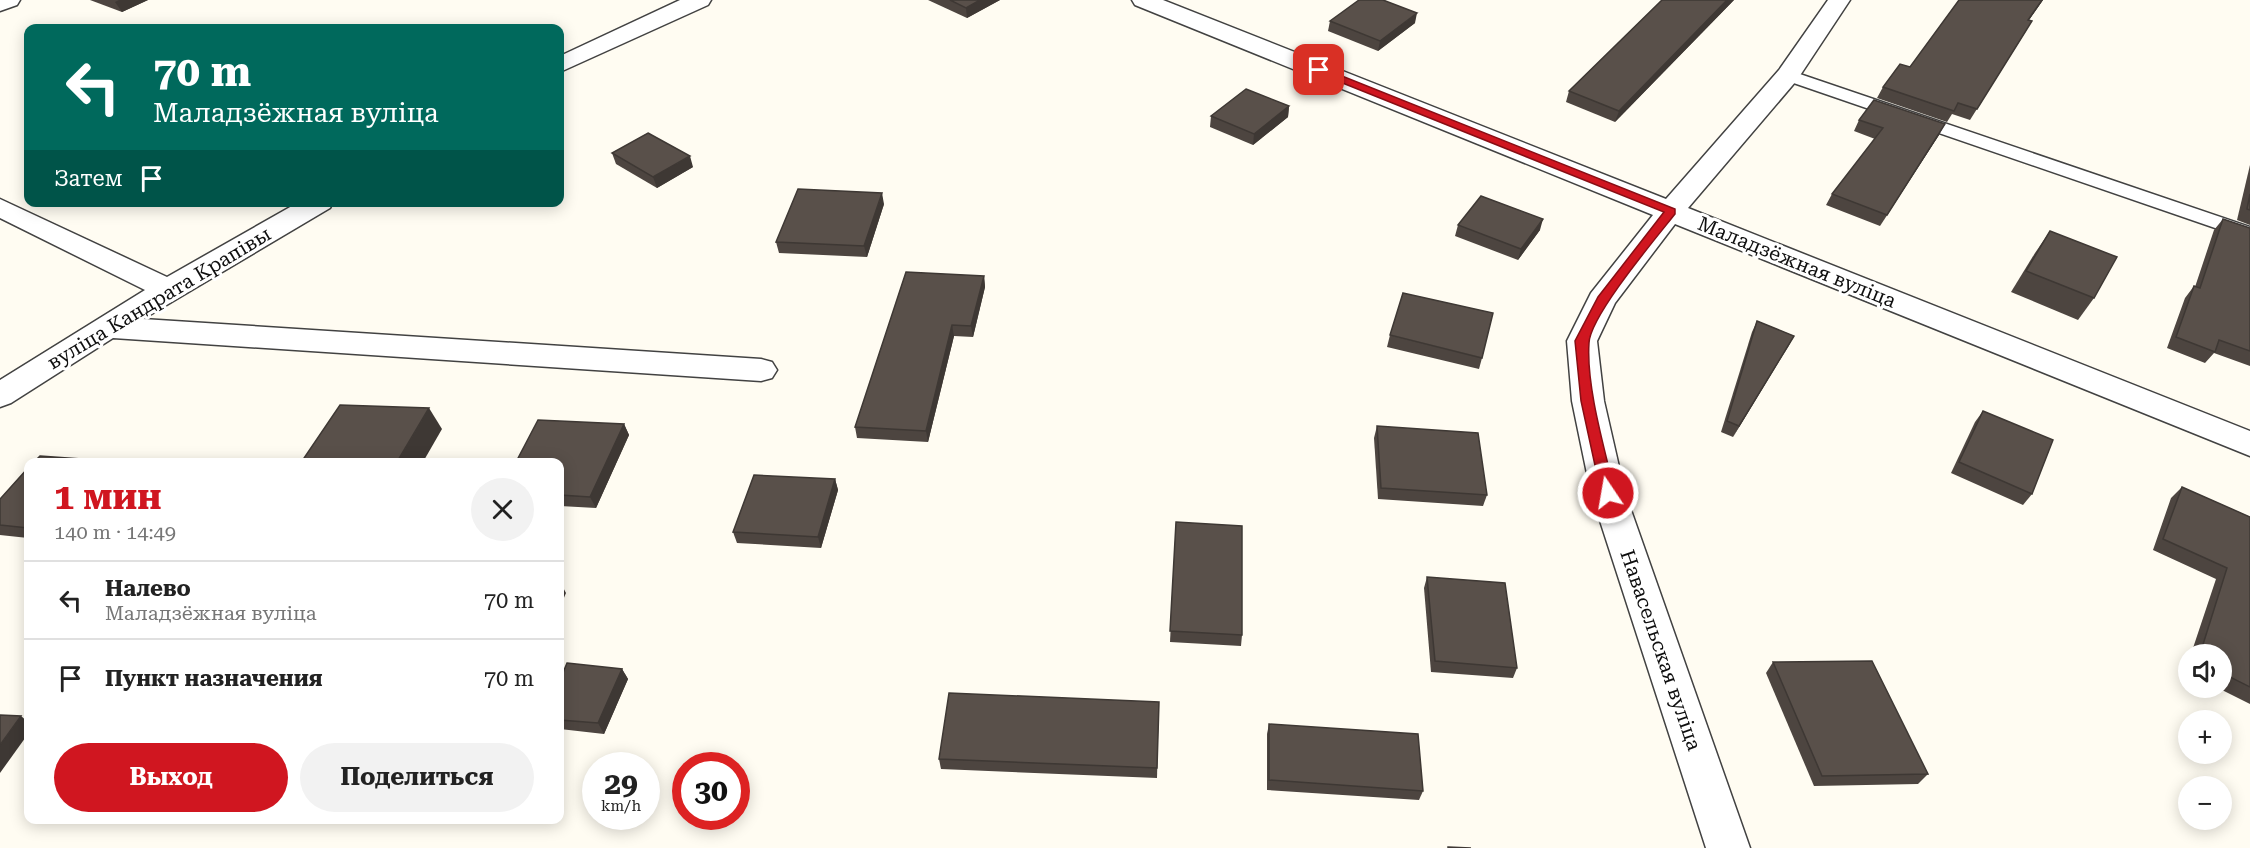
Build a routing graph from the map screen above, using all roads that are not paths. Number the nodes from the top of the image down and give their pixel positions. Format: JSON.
{"nodes":[{"id":1,"x":9,"y":0,"type":"edge"},
{"id":2,"x":700,"y":0,"type":"edge"},
{"id":3,"x":1143,"y":0,"type":"edge"},
{"id":4,"x":1839,"y":0,"type":"edge"},
{"id":5,"x":0,"y":4,"type":"edge"},
{"id":6,"x":564,"y":63,"type":"edge"},
{"id":7,"x":1788,"y":75,"type":"junction"},
{"id":8,"x":0,"y":207,"type":"edge"},
{"id":9,"x":311,"y":207,"type":"edge"},
{"id":10,"x":1671,"y":211,"type":"junction"},
{"id":11,"x":2250,"y":234,"type":"edge"},
{"id":12,"x":168,"y":289,"type":"junction"},
{"id":13,"x":108,"y":327,"type":"junction"},
{"id":14,"x":761,"y":370,"type":"dead end"},
{"id":15,"x":0,"y":395,"type":"edge"},
{"id":16,"x":2250,"y":444,"type":"edge"},
{"id":17,"x":1728,"y":848,"type":"edge"}],
"edges":[{"from":1,"to":5,"type":"street"},
{"from":2,"to":6,"type":"street"},
{"from":3,"to":10,"type":"street","name":"Маладзёжная вуліца"},
{"from":4,"to":7,"type":"street","name":"Навасельская вуліца"},
{"from":7,"to":10,"type":"street","name":"Навасельская вуліца"},
{"from":7,"to":11,"type":"lane"},
{"from":8,"to":12,"type":"street"},
{"from":9,"to":12,"type":"street","name":"вуліца Кандрата Крапівы"},
{"from":10,"to":16,"type":"street","name":"Маладзёжная вуліца"},
{"from":10,"to":17,"type":"street","name":"Навасельская вуліца"},
{"from":12,"to":13,"type":"street","name":"вуліца Кандрата Крапівы"},
{"from":13,"to":14,"type":"street"},
{"from":13,"to":15,"type":"street","name":"вуліца Кандрата Крапівы"}]}
